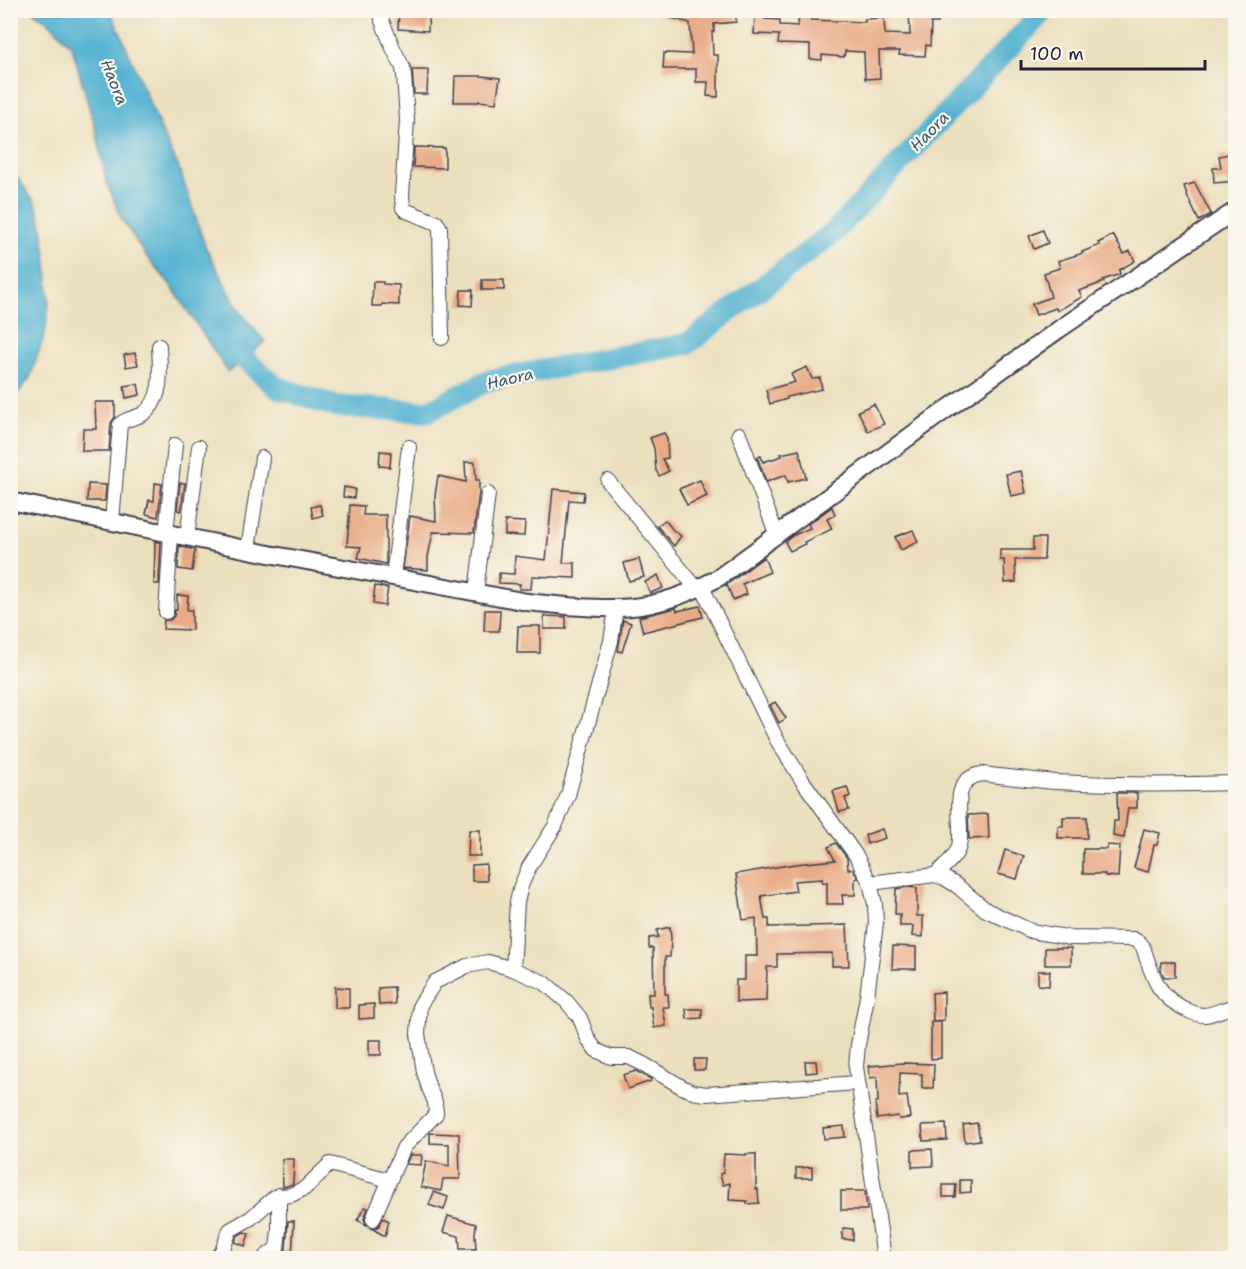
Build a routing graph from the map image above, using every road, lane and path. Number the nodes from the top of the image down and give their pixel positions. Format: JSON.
{"nodes":[{"id":1,"x":381,"y":10,"type":"edge"},
{"id":2,"x":1236,"y":210,"type":"edge"},
{"id":3,"x":442,"y":338,"type":"dead end"},
{"id":4,"x":159,"y":346,"type":"dead end"},
{"id":5,"x":739,"y":434,"type":"dead end"},
{"id":6,"x":175,"y":445,"type":"dead end"},
{"id":7,"x":199,"y":447,"type":"dead end"},
{"id":8,"x":409,"y":447,"type":"dead end"},
{"id":9,"x":262,"y":458,"type":"dead end"},
{"id":10,"x":608,"y":481,"type":"dead end"},
{"id":11,"x":488,"y":494,"type":"dead end"},
{"id":12,"x":10,"y":501,"type":"edge"},
{"id":13,"x":112,"y":522,"type":"junction"},
{"id":14,"x":175,"y":534,"type":"junction"},
{"id":15,"x":777,"y":536,"type":"junction"},
{"id":16,"x":248,"y":549,"type":"junction"},
{"id":17,"x":393,"y":577,"type":"junction"},
{"id":18,"x":699,"y":588,"type":"junction"},
{"id":19,"x":476,"y":592,"type":"junction"},
{"id":20,"x":616,"y":608,"type":"junction"},
{"id":21,"x":166,"y":612,"type":"dead end"},
{"id":22,"x":1236,"y":783,"type":"edge"},
{"id":23,"x":935,"y":875,"type":"junction"},
{"id":24,"x":870,"y":883,"type":"junction"},
{"id":25,"x":513,"y":969,"type":"junction"},
{"id":26,"x":1236,"y":1009,"type":"edge"},
{"id":27,"x":857,"y":1083,"type":"junction"},
{"id":28,"x":389,"y":1180,"type":"junction"},
{"id":29,"x":279,"y":1195,"type":"junction"},
{"id":30,"x":372,"y":1219,"type":"dead end"},
{"id":31,"x":216,"y":1258,"type":"edge"},
{"id":32,"x":264,"y":1258,"type":"edge"},
{"id":33,"x":884,"y":1258,"type":"edge"}],
"edges":[{"from":1,"to":3,"type":"street"},
{"from":2,"to":15,"type":"street"},
{"from":4,"to":13,"type":"street"},
{"from":5,"to":15,"type":"street"},
{"from":6,"to":14,"type":"street"},
{"from":7,"to":14,"type":"street"},
{"from":8,"to":17,"type":"street"},
{"from":9,"to":16,"type":"street"},
{"from":10,"to":18,"type":"street"},
{"from":11,"to":19,"type":"street"},
{"from":12,"to":13,"type":"street"},
{"from":13,"to":14,"type":"street"},
{"from":14,"to":16,"type":"street"},
{"from":14,"to":21,"type":"street"},
{"from":15,"to":18,"type":"street"},
{"from":16,"to":17,"type":"street"},
{"from":17,"to":19,"type":"street"},
{"from":18,"to":20,"type":"street"},
{"from":18,"to":24,"type":"street"},
{"from":19,"to":20,"type":"street"},
{"from":20,"to":25,"type":"street"},
{"from":22,"to":23,"type":"street"},
{"from":23,"to":24,"type":"street"},
{"from":23,"to":26,"type":"street"},
{"from":24,"to":27,"type":"street"},
{"from":25,"to":27,"type":"street"},
{"from":25,"to":28,"type":"street"},
{"from":27,"to":33,"type":"street"},
{"from":28,"to":29,"type":"street"},
{"from":28,"to":30,"type":"street"},
{"from":29,"to":31,"type":"street"},
{"from":29,"to":32,"type":"street"}]}
